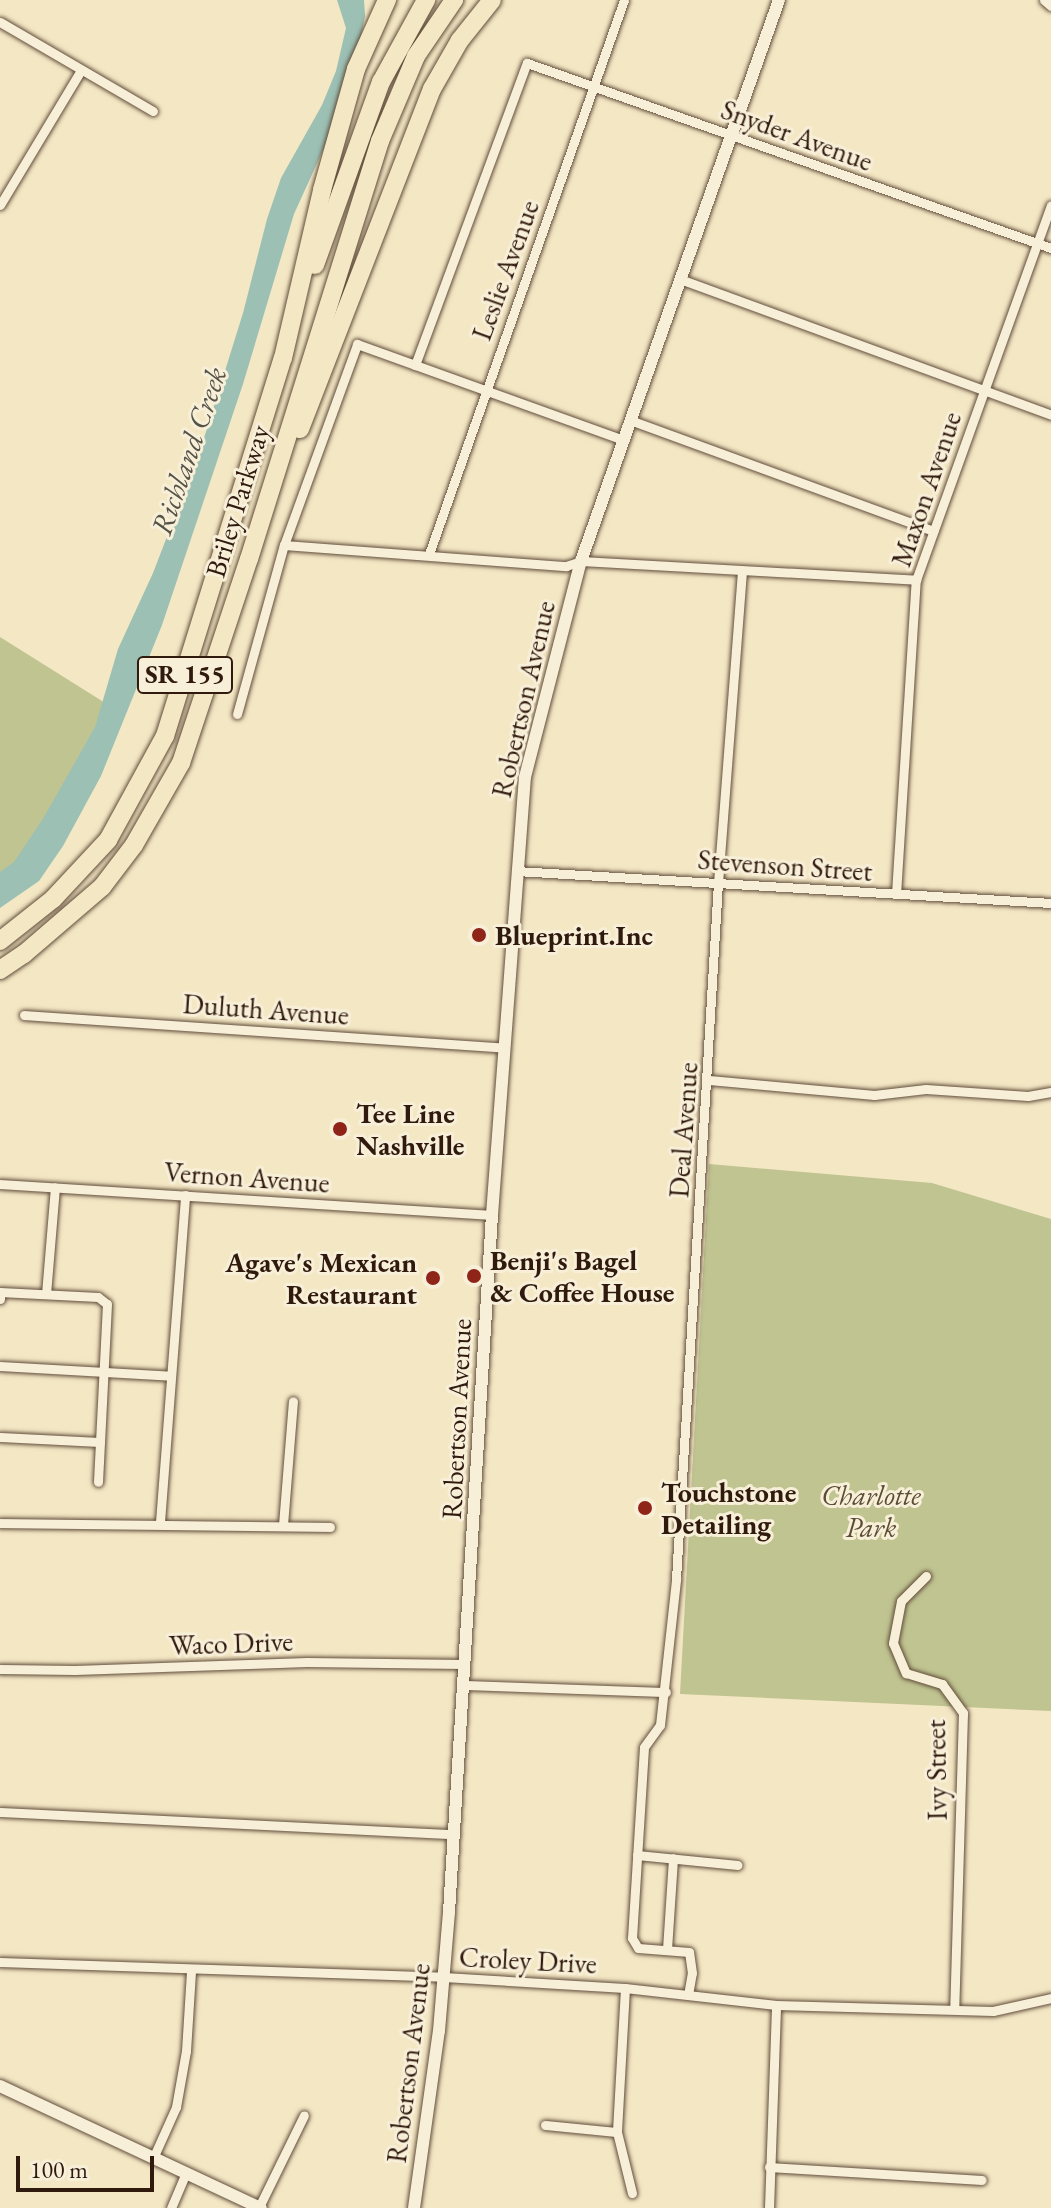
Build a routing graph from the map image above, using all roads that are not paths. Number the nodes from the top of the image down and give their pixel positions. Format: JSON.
{"nodes":[{"id":1,"x":387,"y":0,"type":"edge"},
{"id":2,"x":426,"y":0,"type":"edge"},
{"id":3,"x":454,"y":0,"type":"edge"},
{"id":4,"x":492,"y":0,"type":"edge"},
{"id":5,"x":624,"y":0,"type":"edge"},
{"id":6,"x":779,"y":0,"type":"edge"},
{"id":7,"x":1044,"y":0,"type":"edge"},
{"id":8,"x":1051,"y":6,"type":"edge"},
{"id":9,"x":0,"y":22,"type":"edge"},
{"id":10,"x":81,"y":70,"type":"junction"},
{"id":11,"x":594,"y":88,"type":"junction"},
{"id":12,"x":153,"y":111,"type":"dead end"},
{"id":13,"x":734,"y":136,"type":"junction"},
{"id":14,"x":0,"y":205,"type":"edge"},
{"id":15,"x":1051,"y":206,"type":"edge"},
{"id":16,"x":1038,"y":244,"type":"junction"},
{"id":17,"x":1051,"y":248,"type":"edge"},
{"id":18,"x":680,"y":279,"type":"junction"},
{"id":19,"x":283,"y":358,"type":"junction"},
{"id":20,"x":415,"y":365,"type":"junction"},
{"id":21,"x":984,"y":389,"type":"junction"},
{"id":22,"x":485,"y":390,"type":"junction"},
{"id":23,"x":1051,"y":415,"type":"edge"},
{"id":24,"x":630,"y":420,"type":"junction"},
{"id":25,"x":624,"y":440,"type":"junction"},
{"id":26,"x":933,"y":531,"type":"junction"},
{"id":27,"x":284,"y":545,"type":"junction"},
{"id":28,"x":429,"y":554,"type":"junction"},
{"id":29,"x":249,"y":559,"type":"junction"},
{"id":30,"x":581,"y":561,"type":"junction"},
{"id":31,"x":742,"y":571,"type":"junction"},
{"id":32,"x":916,"y":580,"type":"junction"},
{"id":33,"x":237,"y":714,"type":"dead end"},
{"id":34,"x":516,"y":871,"type":"junction"},
{"id":35,"x":718,"y":883,"type":"junction"},
{"id":36,"x":896,"y":894,"type":"junction"},
{"id":37,"x":1051,"y":903,"type":"edge"},
{"id":38,"x":0,"y":941,"type":"edge"},
{"id":39,"x":0,"y":970,"type":"edge"},
{"id":40,"x":24,"y":1015,"type":"dead end"},
{"id":41,"x":505,"y":1048,"type":"junction"},
{"id":42,"x":709,"y":1080,"type":"junction"},
{"id":43,"x":1051,"y":1092,"type":"edge"},
{"id":44,"x":0,"y":1184,"type":"edge"},
{"id":45,"x":55,"y":1187,"type":"junction"},
{"id":46,"x":185,"y":1195,"type":"junction"},
{"id":47,"x":492,"y":1215,"type":"junction"},
{"id":48,"x":46,"y":1294,"type":"junction"},
{"id":49,"x":0,"y":1299,"type":"edge"},
{"id":50,"x":0,"y":1366,"type":"edge"},
{"id":51,"x":103,"y":1372,"type":"junction"},
{"id":52,"x":171,"y":1376,"type":"junction"},
{"id":53,"x":293,"y":1401,"type":"dead end"},
{"id":54,"x":0,"y":1437,"type":"edge"},
{"id":55,"x":100,"y":1442,"type":"junction"},
{"id":56,"x":98,"y":1482,"type":"dead end"},
{"id":57,"x":160,"y":1522,"type":"junction"},
{"id":58,"x":0,"y":1523,"type":"edge"},
{"id":59,"x":283,"y":1525,"type":"junction"},
{"id":60,"x":330,"y":1527,"type":"dead end"},
{"id":61,"x":926,"y":1576,"type":"dead end"},
{"id":62,"x":464,"y":1664,"type":"junction"},
{"id":63,"x":0,"y":1669,"type":"edge"},
{"id":64,"x":463,"y":1685,"type":"junction"},
{"id":65,"x":666,"y":1692,"type":"junction"},
{"id":66,"x":0,"y":1812,"type":"edge"},
{"id":67,"x":453,"y":1834,"type":"junction"},
{"id":68,"x":637,"y":1855,"type":"junction"},
{"id":69,"x":673,"y":1858,"type":"junction"},
{"id":70,"x":738,"y":1865,"type":"dead end"},
{"id":71,"x":667,"y":1949,"type":"junction"},
{"id":72,"x":0,"y":1962,"type":"edge"},
{"id":73,"x":191,"y":1971,"type":"junction"},
{"id":74,"x":444,"y":1977,"type":"junction"},
{"id":75,"x":625,"y":1988,"type":"junction"},
{"id":76,"x":688,"y":1995,"type":"junction"},
{"id":77,"x":1051,"y":1998,"type":"edge"},
{"id":78,"x":776,"y":2005,"type":"junction"},
{"id":79,"x":954,"y":2009,"type":"junction"},
{"id":80,"x":0,"y":2086,"type":"edge"},
{"id":81,"x":304,"y":2115,"type":"dead end"},
{"id":82,"x":545,"y":2125,"type":"dead end"},
{"id":83,"x":617,"y":2132,"type":"junction"},
{"id":84,"x":154,"y":2156,"type":"junction"},
{"id":85,"x":769,"y":2167,"type":"junction"},
{"id":86,"x":186,"y":2173,"type":"junction"},
{"id":87,"x":982,"y":2180,"type":"dead end"},
{"id":88,"x":632,"y":2193,"type":"dead end"},
{"id":89,"x":171,"y":2208,"type":"edge"},
{"id":90,"x":260,"y":2208,"type":"edge"},
{"id":91,"x":414,"y":2208,"type":"edge"},
{"id":92,"x":769,"y":2208,"type":"edge"}],
"edges":[{"from":1,"to":19,"type":"highway","name":"Briley Parkway","number":"SR 155"},
{"from":2,"to":19,"type":"highway"},
{"from":3,"to":29,"type":"highway","name":"Briley Parkway","number":"SR 155"},
{"from":4,"to":29,"type":"highway"},
{"from":5,"to":11,"type":"street","name":"Leslie Avenue"},
{"from":6,"to":13,"type":"street","name":"Robertson Avenue"},
{"from":7,"to":8,"type":"street"},
{"from":9,"to":10,"type":"street"},
{"from":10,"to":12,"type":"street"},
{"from":10,"to":14,"type":"street"},
{"from":11,"to":13,"type":"street","name":"Snyder Avenue"},
{"from":11,"to":20,"type":"street","name":"Snyder Avenue"},
{"from":11,"to":22,"type":"street","name":"Leslie Avenue"},
{"from":13,"to":16,"type":"street","name":"Snyder Avenue"},
{"from":13,"to":18,"type":"street","name":"Robertson Avenue"},
{"from":15,"to":16,"type":"street","name":"Maxon Avenue"},
{"from":16,"to":17,"type":"street","name":"Snyder Avenue"},
{"from":16,"to":21,"type":"street","name":"Maxon Avenue"},
{"from":18,"to":21,"type":"street"},
{"from":18,"to":24,"type":"street","name":"Robertson Avenue"},
{"from":19,"to":38,"type":"highway","name":"Briley Parkway","number":"SR 155"},
{"from":20,"to":22,"type":"street"},
{"from":20,"to":27,"type":"street"},
{"from":21,"to":23,"type":"street"},
{"from":21,"to":26,"type":"street","name":"Maxon Avenue"},
{"from":22,"to":25,"type":"street"},
{"from":22,"to":28,"type":"street","name":"Leslie Avenue"},
{"from":24,"to":25,"type":"street","name":"Robertson Avenue"},
{"from":24,"to":26,"type":"street"},
{"from":25,"to":30,"type":"street","name":"Robertson Avenue"},
{"from":26,"to":32,"type":"street","name":"Maxon Avenue"},
{"from":27,"to":28,"type":"street"},
{"from":27,"to":33,"type":"street"},
{"from":28,"to":30,"type":"street"},
{"from":29,"to":39,"type":"highway","name":"Briley Parkway","number":"SR 155"},
{"from":30,"to":31,"type":"street"},
{"from":30,"to":34,"type":"street","name":"Robertson Avenue"},
{"from":31,"to":32,"type":"street"},
{"from":31,"to":35,"type":"street","name":"Deal Avenue"},
{"from":32,"to":36,"type":"street","name":"Maxon Avenue"},
{"from":34,"to":35,"type":"street","name":"Stevenson Street"},
{"from":34,"to":41,"type":"street","name":"Robertson Avenue"},
{"from":35,"to":36,"type":"street","name":"Stevenson Street"},
{"from":35,"to":42,"type":"street","name":"Deal Avenue"},
{"from":36,"to":37,"type":"street","name":"Stevenson Street"},
{"from":40,"to":41,"type":"street","name":"Duluth Avenue"},
{"from":41,"to":47,"type":"street","name":"Robertson Avenue"},
{"from":42,"to":43,"type":"street"},
{"from":42,"to":65,"type":"street","name":"Deal Avenue"},
{"from":44,"to":45,"type":"street","name":"Vernon Avenue"},
{"from":45,"to":46,"type":"street","name":"Vernon Avenue"},
{"from":45,"to":48,"type":"street"},
{"from":46,"to":47,"type":"street","name":"Vernon Avenue"},
{"from":46,"to":52,"type":"street"},
{"from":47,"to":62,"type":"street","name":"Robertson Avenue"},
{"from":48,"to":49,"type":"street"},
{"from":48,"to":51,"type":"street"},
{"from":50,"to":51,"type":"street"},
{"from":51,"to":52,"type":"street"},
{"from":51,"to":55,"type":"street"},
{"from":52,"to":57,"type":"street"},
{"from":53,"to":59,"type":"street"},
{"from":54,"to":55,"type":"street"},
{"from":55,"to":56,"type":"street"},
{"from":57,"to":58,"type":"street"},
{"from":57,"to":59,"type":"street"},
{"from":59,"to":60,"type":"street"},
{"from":61,"to":79,"type":"street","name":"Ivy Street"},
{"from":62,"to":63,"type":"street","name":"Waco Drive"},
{"from":62,"to":64,"type":"street","name":"Robertson Avenue"},
{"from":64,"to":65,"type":"street"},
{"from":64,"to":67,"type":"street","name":"Robertson Avenue"},
{"from":65,"to":68,"type":"street","name":"Deal Avenue"},
{"from":66,"to":67,"type":"street"},
{"from":67,"to":74,"type":"street","name":"Robertson Avenue"},
{"from":68,"to":69,"type":"street"},
{"from":68,"to":71,"type":"street","name":"Deal Avenue"},
{"from":69,"to":70,"type":"street"},
{"from":69,"to":71,"type":"street"},
{"from":71,"to":76,"type":"street"},
{"from":72,"to":73,"type":"street","name":"Croley Drive"},
{"from":73,"to":74,"type":"street","name":"Croley Drive"},
{"from":73,"to":84,"type":"street"},
{"from":74,"to":75,"type":"street","name":"Croley Drive"},
{"from":74,"to":91,"type":"street","name":"Robertson Avenue"},
{"from":75,"to":76,"type":"street","name":"Croley Drive"},
{"from":75,"to":83,"type":"street"},
{"from":76,"to":78,"type":"street","name":"Croley Drive"},
{"from":77,"to":79,"type":"street","name":"Croley Drive"},
{"from":78,"to":79,"type":"street","name":"Croley Drive"},
{"from":78,"to":85,"type":"street"},
{"from":80,"to":84,"type":"street"},
{"from":81,"to":90,"type":"street"},
{"from":82,"to":83,"type":"street"},
{"from":83,"to":88,"type":"street"},
{"from":84,"to":86,"type":"street"},
{"from":85,"to":87,"type":"street"},
{"from":85,"to":92,"type":"street"},
{"from":86,"to":89,"type":"street"},
{"from":86,"to":90,"type":"street"}]}
